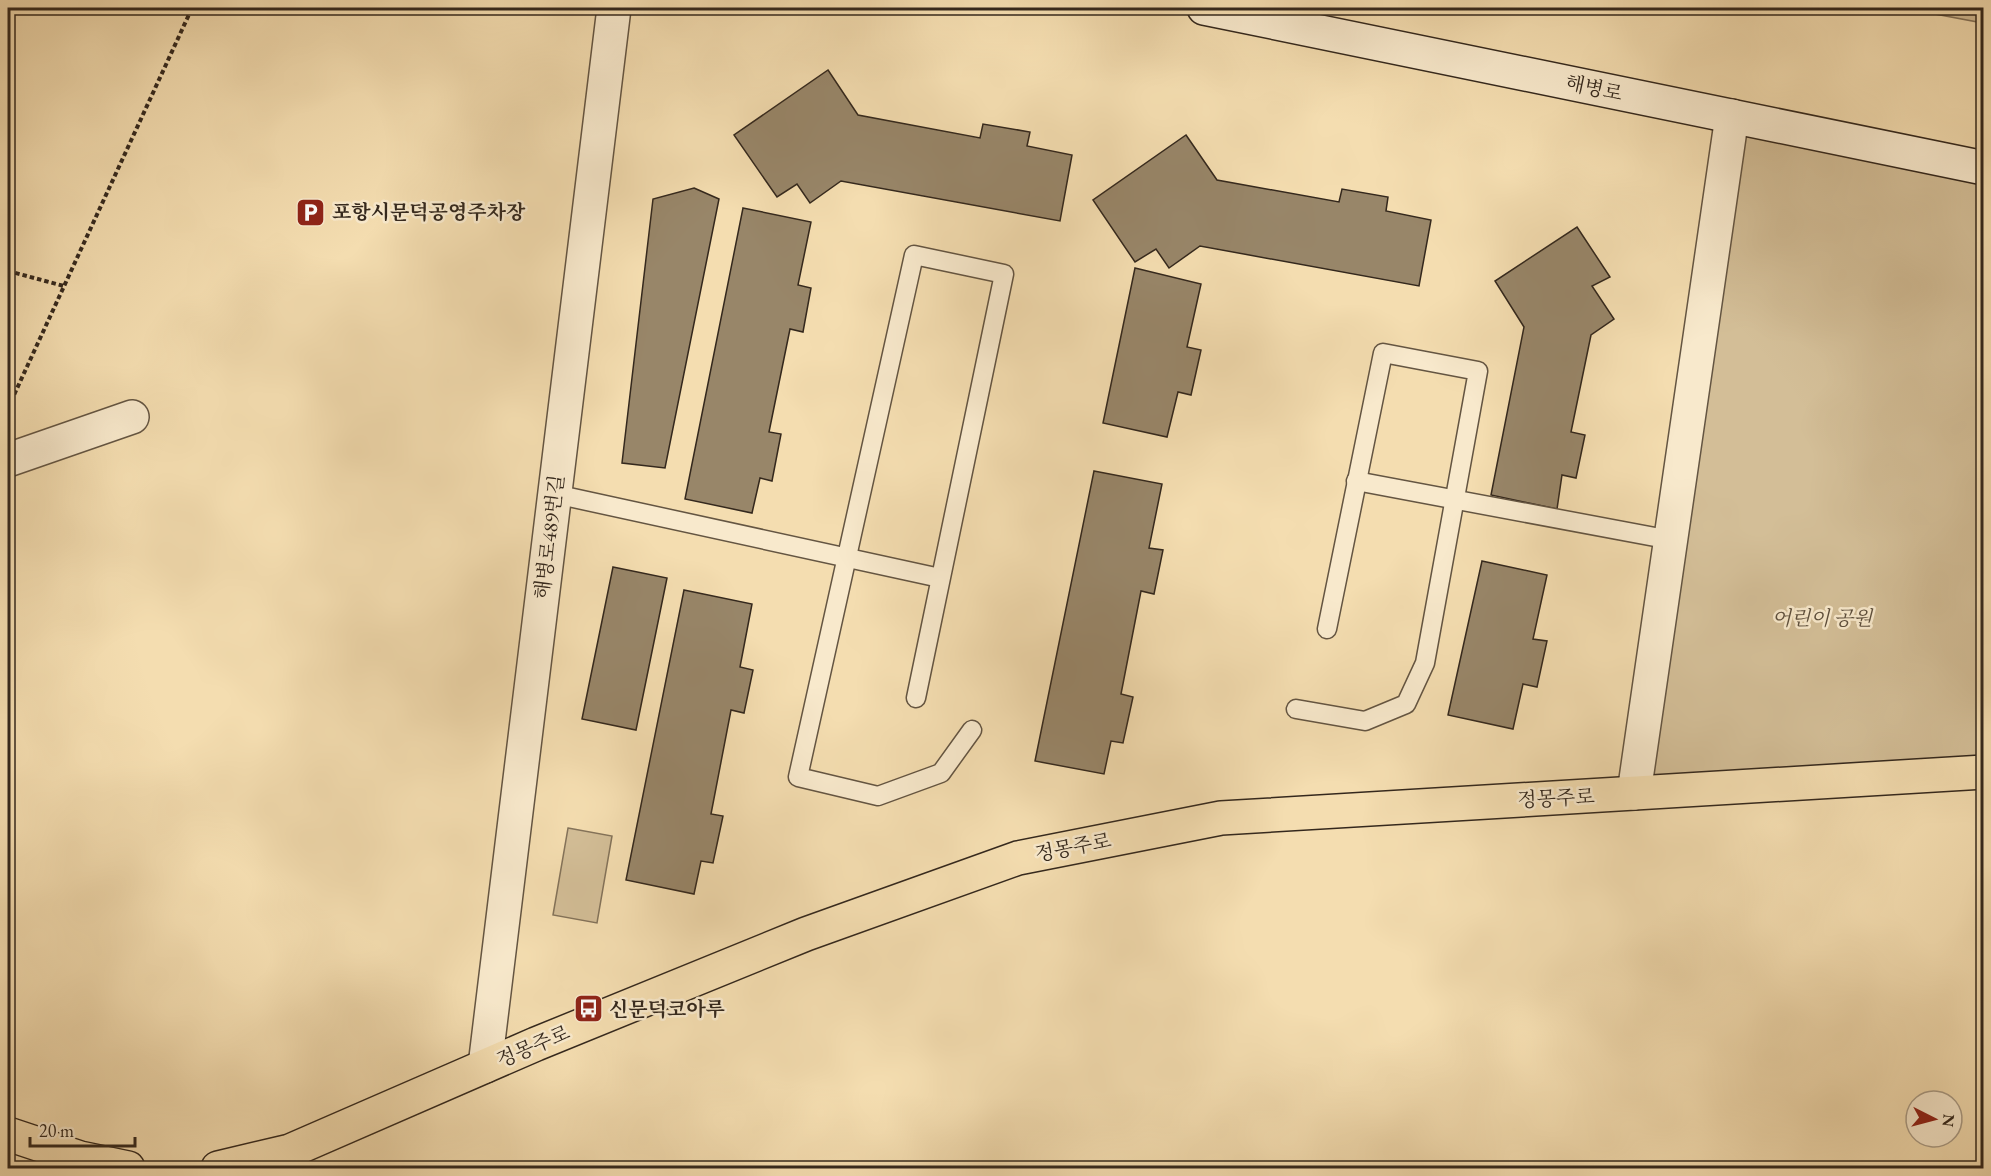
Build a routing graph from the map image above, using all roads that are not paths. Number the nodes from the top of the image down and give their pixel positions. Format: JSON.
{"nodes":[{"id":1,"x":614,"y":8,"type":"edge"},
{"id":2,"x":1204,"y":8,"type":"edge"},
{"id":3,"x":1732,"y":116,"type":"junction"},
{"id":4,"x":1983,"y":168,"type":"edge"},
{"id":5,"x":132,"y":417,"type":"dead end"},
{"id":6,"x":8,"y":460,"type":"edge"},
{"id":7,"x":1356,"y":481,"type":"junction"},
{"id":8,"x":555,"y":494,"type":"junction"},
{"id":9,"x":1455,"y":499,"type":"junction"},
{"id":10,"x":1671,"y":540,"type":"junction"},
{"id":11,"x":848,"y":557,"type":"junction"},
{"id":12,"x":939,"y":578,"type":"junction"},
{"id":13,"x":1327,"y":629,"type":"dead end"},
{"id":14,"x":916,"y":698,"type":"dead end"},
{"id":15,"x":1296,"y":709,"type":"dead end"},
{"id":16,"x":972,"y":730,"type":"dead end"},
{"id":17,"x":1983,"y":772,"type":"edge"},
{"id":18,"x":1634,"y":793,"type":"junction"},
{"id":19,"x":485,"y":1066,"type":"junction"},
{"id":20,"x":8,"y":1134,"type":"edge"},
{"id":21,"x":128,"y":1168,"type":"edge"},
{"id":22,"x":219,"y":1168,"type":"edge"}],
"edges":[{"from":1,"to":8,"type":"street","name":"해병로489번길"},
{"from":2,"to":3,"type":"street","name":"해병로"},
{"from":3,"to":4,"type":"street","name":"해병로"},
{"from":3,"to":10,"type":"street"},
{"from":5,"to":6,"type":"street"},
{"from":7,"to":9,"type":"lane"},
{"from":7,"to":9,"type":"lane"},
{"from":7,"to":13,"type":"lane"},
{"from":8,"to":11,"type":"lane"},
{"from":8,"to":19,"type":"street","name":"해병로489번길"},
{"from":9,"to":10,"type":"lane"},
{"from":9,"to":15,"type":"lane"},
{"from":10,"to":18,"type":"street"},
{"from":11,"to":12,"type":"lane"},
{"from":11,"to":12,"type":"lane"},
{"from":11,"to":16,"type":"lane"},
{"from":12,"to":14,"type":"lane"},
{"from":17,"to":18,"type":"main road","name":"정몽주로"},
{"from":18,"to":19,"type":"main road","name":"정몽주로"},
{"from":19,"to":22,"type":"main road","name":"정몽주로"},
{"from":20,"to":21,"type":"main road"}]}
